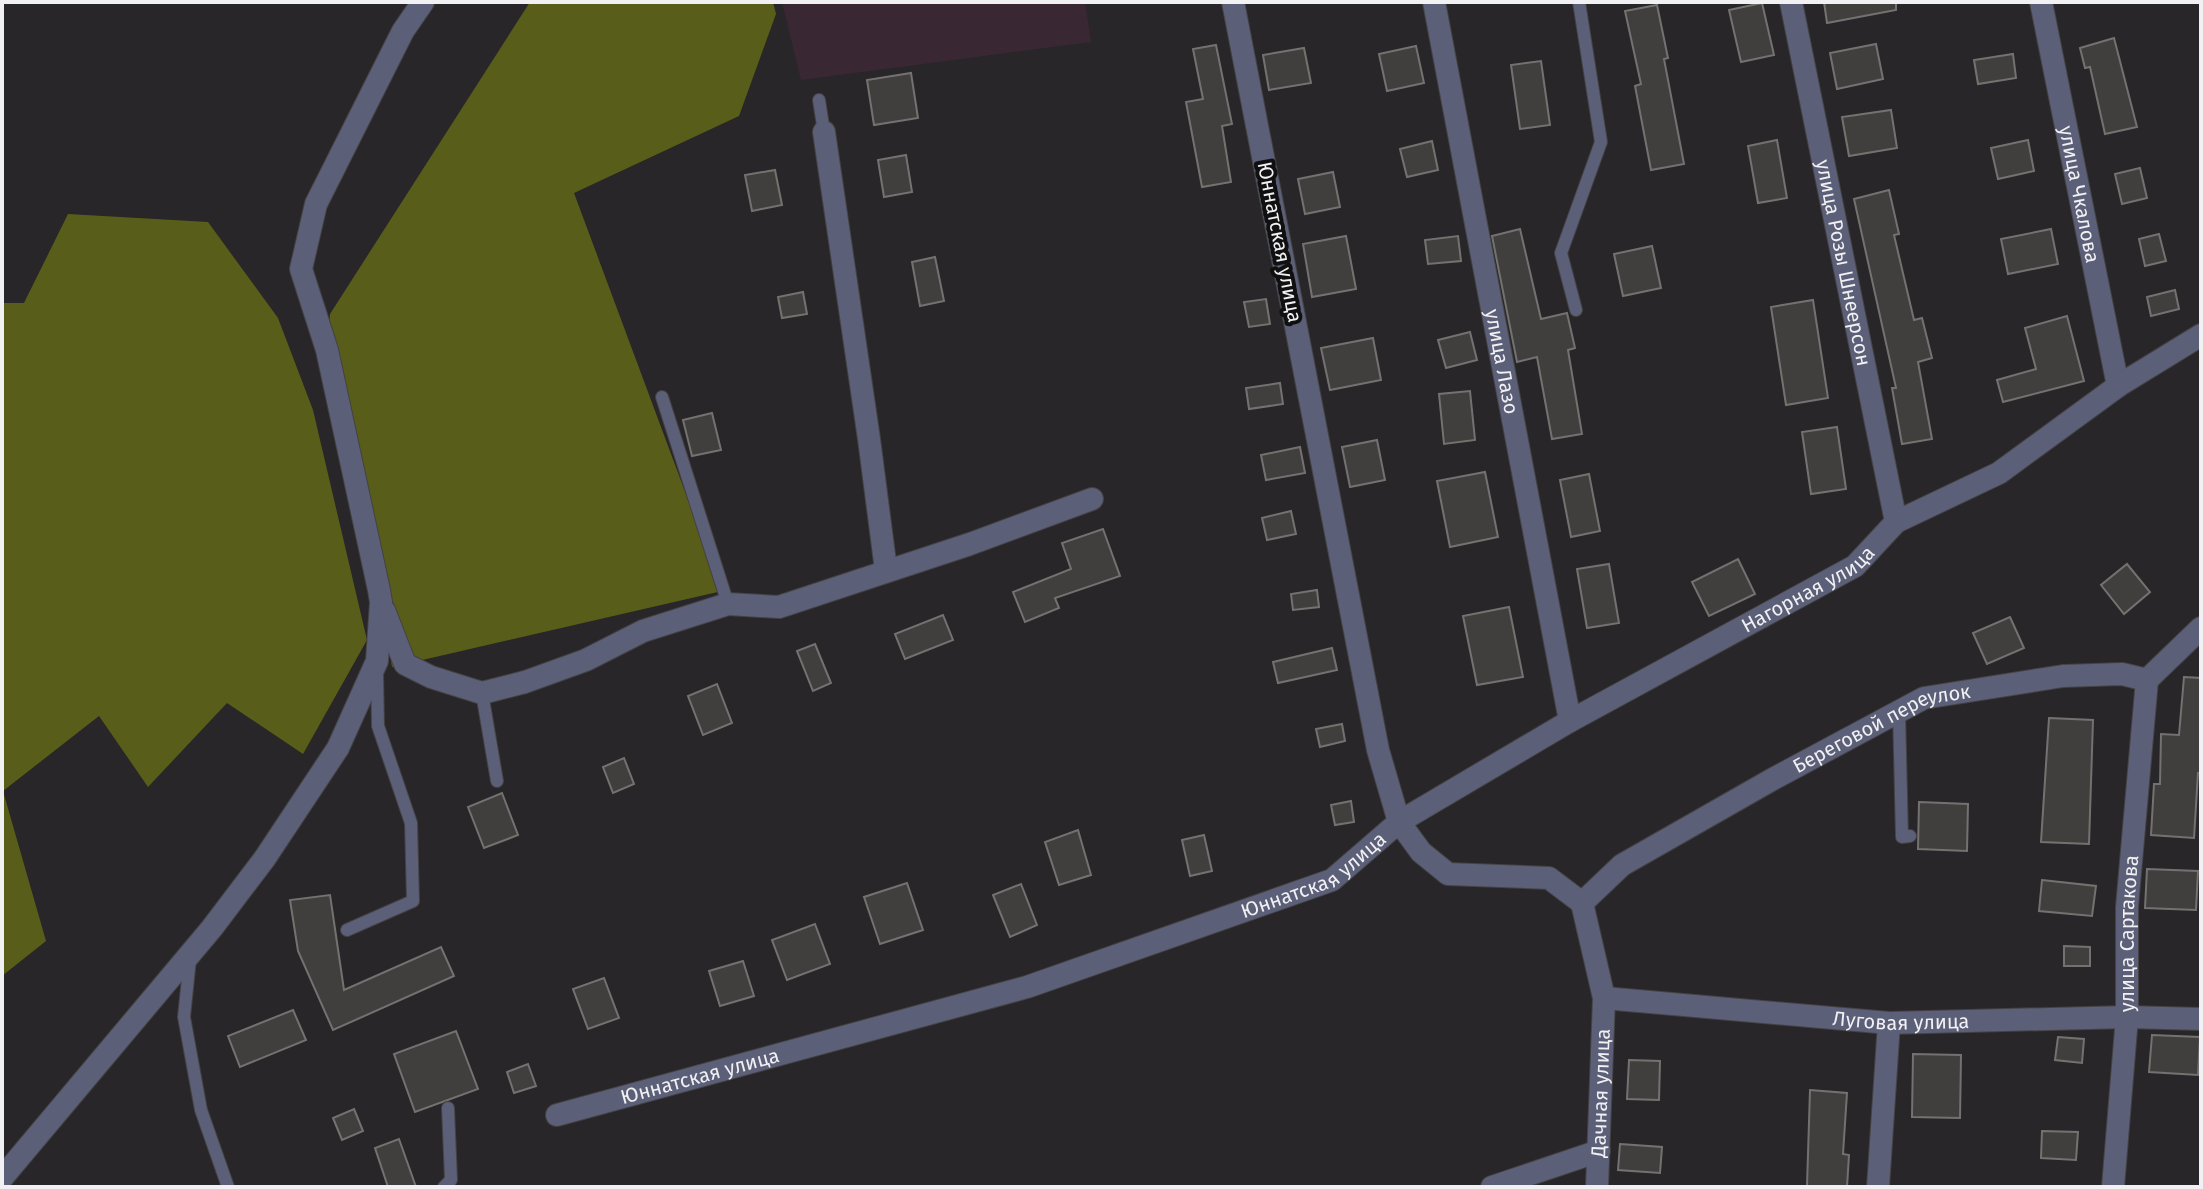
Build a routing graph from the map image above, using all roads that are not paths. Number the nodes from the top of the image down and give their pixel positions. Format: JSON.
{"nodes":[{"id":1,"x":423,"y":2,"type":"edge"},
{"id":2,"x":1233,"y":2,"type":"edge"},
{"id":3,"x":1434,"y":2,"type":"edge"},
{"id":4,"x":1579,"y":2,"type":"edge"},
{"id":5,"x":1791,"y":2,"type":"edge"},
{"id":6,"x":2041,"y":2,"type":"edge"},
{"id":7,"x":819,"y":100,"type":"dead end"},
{"id":8,"x":824,"y":132,"type":"joint"},
{"id":9,"x":1576,"y":310,"type":"dead end"},
{"id":10,"x":2201,"y":335,"type":"edge"},
{"id":11,"x":2118,"y":386,"type":"junction"},
{"id":12,"x":662,"y":397,"type":"dead end"},
{"id":13,"x":1092,"y":499,"type":"dead end"},
{"id":14,"x":1896,"y":522,"type":"junction"},
{"id":15,"x":886,"y":570,"type":"junction"},
{"id":16,"x":381,"y":602,"type":"junction"},
{"id":17,"x":728,"y":604,"type":"junction"},
{"id":18,"x":2201,"y":628,"type":"edge"},
{"id":19,"x":377,"y":661,"type":"junction"},
{"id":20,"x":2147,"y":680,"type":"junction"},
{"id":21,"x":482,"y":693,"type":"junction"},
{"id":22,"x":1899,"y":711,"type":"junction"},
{"id":23,"x":1570,"y":721,"type":"junction"},
{"id":24,"x":497,"y":781,"type":"dead end"},
{"id":25,"x":1399,"y":822,"type":"junction"},
{"id":26,"x":1910,"y":836,"type":"dead end"},
{"id":27,"x":1582,"y":903,"type":"junction"},
{"id":28,"x":347,"y":930,"type":"dead end"},
{"id":29,"x":191,"y":952,"type":"junction"},
{"id":30,"x":1604,"y":998,"type":"junction"},
{"id":31,"x":2127,"y":1017,"type":"junction"},
{"id":32,"x":2201,"y":1019,"type":"edge"},
{"id":33,"x":1889,"y":1023,"type":"junction"},
{"id":34,"x":448,"y":1108,"type":"dead end"},
{"id":35,"x":557,"y":1115,"type":"dead end"},
{"id":36,"x":1599,"y":1151,"type":"junction"},
{"id":37,"x":2,"y":1178,"type":"edge"},
{"id":38,"x":228,"y":1187,"type":"edge"},
{"id":39,"x":444,"y":1187,"type":"edge"},
{"id":40,"x":1492,"y":1187,"type":"edge"},
{"id":41,"x":1597,"y":1187,"type":"edge"},
{"id":42,"x":1878,"y":1187,"type":"edge"},
{"id":43,"x":2113,"y":1187,"type":"edge"}],
"edges":[{"from":1,"to":16,"type":"street"},
{"from":2,"to":25,"type":"street","name":"Юннатская улица"},
{"from":3,"to":23,"type":"street","name":"улица Лазо"},
{"from":4,"to":9,"type":"lane"},
{"from":5,"to":14,"type":"street","name":"улица Розы Шнеерсон"},
{"from":6,"to":11,"type":"street","name":"улица Чкалова"},
{"from":7,"to":8,"type":"lane"},
{"from":8,"to":15,"type":"street"},
{"from":10,"to":11,"type":"street","name":"Нагорная улица"},
{"from":11,"to":14,"type":"street","name":"Нагорная улица"},
{"from":12,"to":17,"type":"lane"},
{"from":13,"to":15,"type":"street"},
{"from":14,"to":23,"type":"street","name":"Нагорная улица"},
{"from":15,"to":17,"type":"street"},
{"from":16,"to":19,"type":"street"},
{"from":16,"to":21,"type":"street"},
{"from":17,"to":21,"type":"street"},
{"from":18,"to":20,"type":"street"},
{"from":19,"to":28,"type":"lane"},
{"from":19,"to":29,"type":"street"},
{"from":20,"to":22,"type":"street","name":"Береговой переулок"},
{"from":20,"to":31,"type":"street","name":"улица Сартакова"},
{"from":21,"to":24,"type":"lane"},
{"from":22,"to":26,"type":"lane"},
{"from":22,"to":27,"type":"street","name":"Береговой переулок"},
{"from":23,"to":25,"type":"street","name":"Нагорная улица"},
{"from":25,"to":27,"type":"street"},
{"from":25,"to":35,"type":"street","name":"Юннатская улица"},
{"from":27,"to":30,"type":"street","name":"Дачная улица"},
{"from":29,"to":37,"type":"street"},
{"from":29,"to":38,"type":"lane"},
{"from":30,"to":33,"type":"street","name":"Луговая улица"},
{"from":30,"to":36,"type":"street","name":"Дачная улица"},
{"from":31,"to":32,"type":"street","name":"Луговая улица"},
{"from":31,"to":33,"type":"street","name":"Луговая улица"},
{"from":31,"to":43,"type":"street","name":"улица Сартакова"},
{"from":33,"to":42,"type":"street"},
{"from":34,"to":39,"type":"lane"},
{"from":36,"to":40,"type":"street"},
{"from":36,"to":41,"type":"street","name":"Дачная улица"}]}
